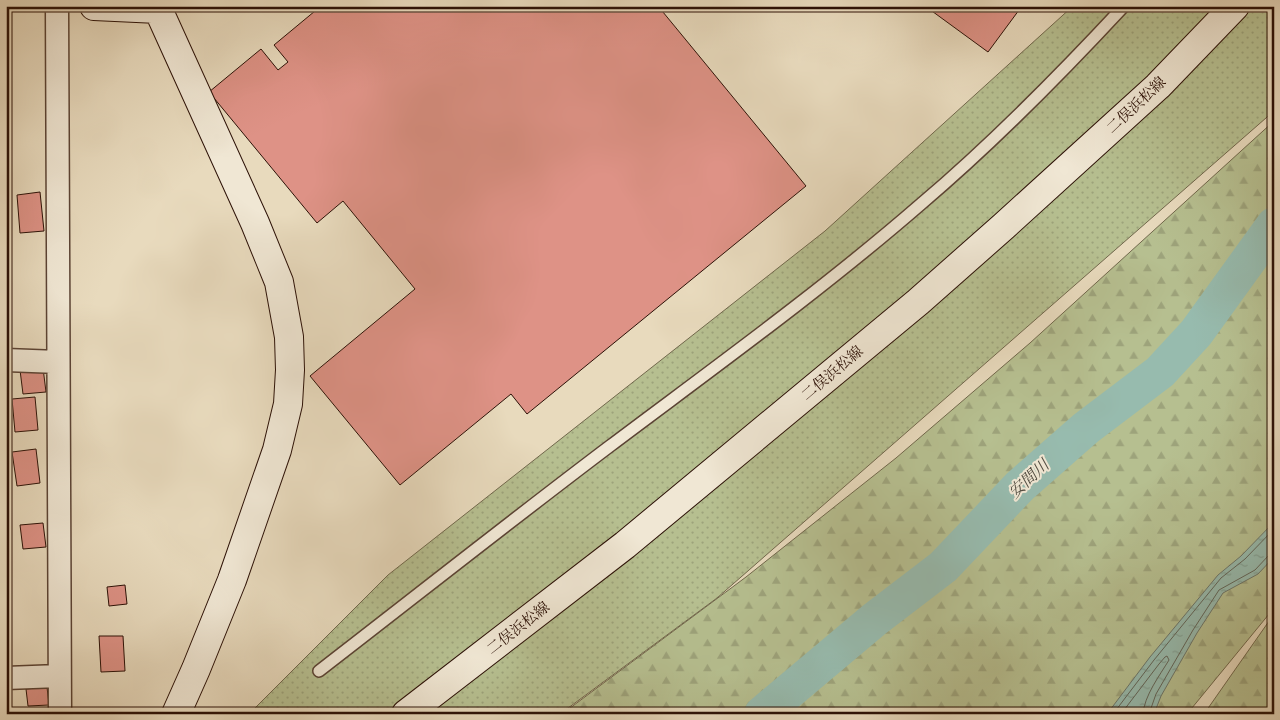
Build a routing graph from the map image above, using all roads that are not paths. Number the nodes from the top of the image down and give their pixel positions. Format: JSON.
{"nodes":[{"id":1,"x":57,"y":6,"type":"edge"},
{"id":2,"x":94,"y":6,"type":"edge"},
{"id":3,"x":1124,"y":6,"type":"edge"},
{"id":4,"x":1235,"y":6,"type":"edge"},
{"id":5,"x":160,"y":8,"type":"edge"},
{"id":6,"x":6,"y":360,"type":"edge"},
{"id":7,"x":58,"y":362,"type":"junction"},
{"id":8,"x":319,"y":671,"type":"dead end"},
{"id":9,"x":59,"y":676,"type":"junction"},
{"id":10,"x":6,"y":678,"type":"edge"},
{"id":11,"x":60,"y":714,"type":"edge"},
{"id":12,"x":176,"y":714,"type":"edge"},
{"id":13,"x":406,"y":714,"type":"edge"}],
"edges":[{"from":1,"to":7,"type":"street"},
{"from":2,"to":5,"type":"main road"},
{"from":3,"to":8,"type":"lane"},
{"from":4,"to":13,"type":"main road","name":"二俣浜松線"},
{"from":5,"to":12,"type":"main road"},
{"from":6,"to":7,"type":"street"},
{"from":7,"to":9,"type":"street"},
{"from":9,"to":10,"type":"street"},
{"from":9,"to":11,"type":"street"}]}
